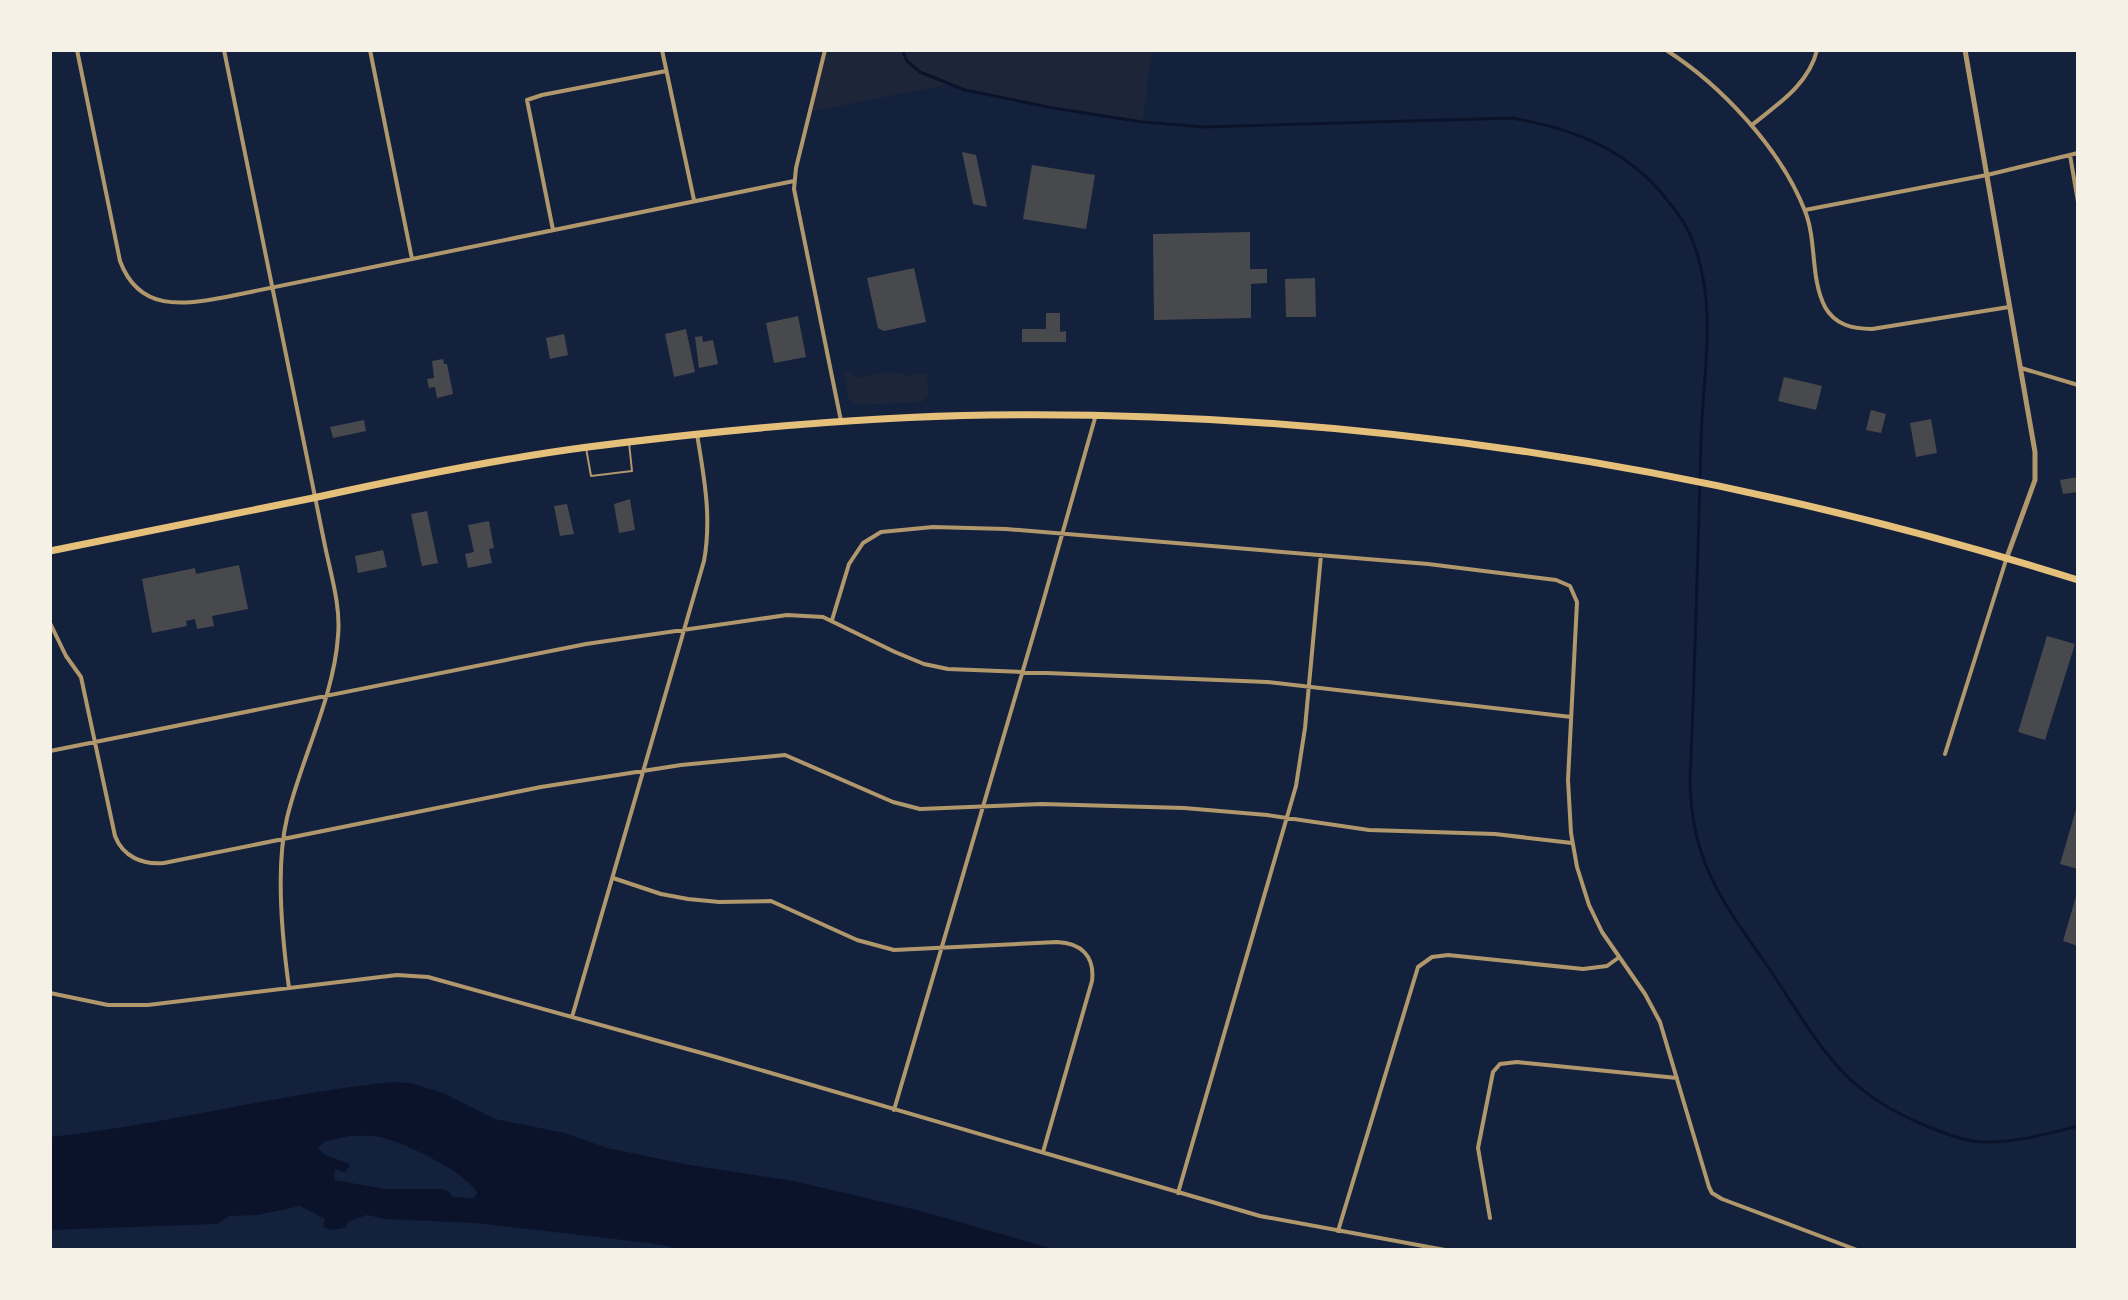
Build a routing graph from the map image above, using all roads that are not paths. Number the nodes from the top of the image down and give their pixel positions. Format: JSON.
{"nodes":[{"id":1,"x":77,"y":50,"type":"edge"},
{"id":2,"x":224,"y":50,"type":"edge"},
{"id":3,"x":370,"y":50,"type":"edge"},
{"id":4,"x":662,"y":50,"type":"edge"},
{"id":5,"x":825,"y":50,"type":"edge"},
{"id":6,"x":1666,"y":50,"type":"edge"},
{"id":7,"x":1817,"y":50,"type":"edge"},
{"id":8,"x":1965,"y":50,"type":"edge"},
{"id":9,"x":666,"y":71,"type":"junction"},
{"id":10,"x":1752,"y":126,"type":"junction"},
{"id":11,"x":2078,"y":153,"type":"edge"},
{"id":12,"x":2070,"y":155,"type":"junction"},
{"id":13,"x":1987,"y":175,"type":"junction"},
{"id":14,"x":794,"y":181,"type":"junction"},
{"id":15,"x":694,"y":200,"type":"junction"},
{"id":16,"x":2078,"y":202,"type":"edge"},
{"id":17,"x":1805,"y":210,"type":"junction"},
{"id":18,"x":553,"y":230,"type":"junction"},
{"id":19,"x":412,"y":259,"type":"junction"},
{"id":20,"x":272,"y":287,"type":"junction"},
{"id":21,"x":2009,"y":307,"type":"junction"},
{"id":22,"x":2021,"y":368,"type":"junction"},
{"id":23,"x":2078,"y":385,"type":"edge"},
{"id":24,"x":1095,"y":415,"type":"junction"},
{"id":25,"x":841,"y":421,"type":"junction"},
{"id":26,"x":697,"y":434,"type":"junction"},
{"id":27,"x":629,"y":442,"type":"junction"},
{"id":28,"x":586,"y":447,"type":"junction"},
{"id":29,"x":315,"y":497,"type":"junction"},
{"id":30,"x":1063,"y":534,"type":"junction"},
{"id":31,"x":50,"y":551,"type":"edge"},
{"id":32,"x":1321,"y":555,"type":"junction"},
{"id":33,"x":2007,"y":557,"type":"junction"},
{"id":34,"x":2078,"y":580,"type":"edge"},
{"id":35,"x":832,"y":620,"type":"junction"},
{"id":36,"x":50,"y":623,"type":"edge"},
{"id":37,"x":685,"y":630,"type":"junction"},
{"id":38,"x":1023,"y":671,"type":"junction"},
{"id":39,"x":1309,"y":688,"type":"junction"},
{"id":40,"x":324,"y":697,"type":"junction"},
{"id":41,"x":1571,"y":717,"type":"junction"},
{"id":42,"x":96,"y":742,"type":"junction"},
{"id":43,"x":50,"y":751,"type":"edge"},
{"id":44,"x":1945,"y":754,"type":"dead end"},
{"id":45,"x":644,"y":770,"type":"junction"},
{"id":46,"x":982,"y":808,"type":"junction"},
{"id":47,"x":1289,"y":819,"type":"junction"},
{"id":48,"x":285,"y":837,"type":"junction"},
{"id":49,"x":1572,"y":843,"type":"junction"},
{"id":50,"x":613,"y":878,"type":"junction"},
{"id":51,"x":941,"y":948,"type":"junction"},
{"id":52,"x":1618,"y":958,"type":"junction"},
{"id":53,"x":289,"y":989,"type":"junction"},
{"id":54,"x":50,"y":993,"type":"edge"},
{"id":55,"x":572,"y":1017,"type":"junction"},
{"id":56,"x":1677,"y":1078,"type":"junction"},
{"id":57,"x":894,"y":1110,"type":"junction"},
{"id":58,"x":1043,"y":1153,"type":"junction"},
{"id":59,"x":1178,"y":1193,"type":"junction"},
{"id":60,"x":1490,"y":1218,"type":"dead end"},
{"id":61,"x":1338,"y":1231,"type":"junction"},
{"id":62,"x":1841,"y":1247,"type":"edge"},
{"id":63,"x":1445,"y":1250,"type":"edge"},
{"id":64,"x":1857,"y":1250,"type":"edge"}],
"edges":[{"from":1,"to":20,"type":"street"},
{"from":2,"to":20,"type":"street"},
{"from":3,"to":19,"type":"street"},
{"from":4,"to":9,"type":"street"},
{"from":5,"to":14,"type":"street"},
{"from":6,"to":10,"type":"street"},
{"from":7,"to":10,"type":"street"},
{"from":8,"to":13,"type":"street"},
{"from":9,"to":15,"type":"street"},
{"from":9,"to":18,"type":"street"},
{"from":10,"to":17,"type":"street"},
{"from":11,"to":12,"type":"street"},
{"from":12,"to":13,"type":"street"},
{"from":12,"to":16,"type":"street"},
{"from":13,"to":17,"type":"street"},
{"from":13,"to":21,"type":"street"},
{"from":14,"to":15,"type":"street"},
{"from":14,"to":25,"type":"street"},
{"from":15,"to":18,"type":"street"},
{"from":17,"to":21,"type":"street"},
{"from":18,"to":19,"type":"street"},
{"from":19,"to":20,"type":"street"},
{"from":20,"to":29,"type":"street"},
{"from":21,"to":22,"type":"street"},
{"from":22,"to":23,"type":"street"},
{"from":22,"to":33,"type":"street"},
{"from":24,"to":25,"type":"highway"},
{"from":24,"to":30,"type":"street"},
{"from":24,"to":33,"type":"highway"},
{"from":25,"to":26,"type":"highway"},
{"from":26,"to":27,"type":"highway"},
{"from":26,"to":37,"type":"street"},
{"from":27,"to":28,"type":"highway"},
{"from":27,"to":28,"type":"lane"},
{"from":28,"to":29,"type":"highway"},
{"from":29,"to":31,"type":"highway"},
{"from":29,"to":40,"type":"street"},
{"from":30,"to":32,"type":"street"},
{"from":30,"to":35,"type":"street"},
{"from":30,"to":38,"type":"street"},
{"from":32,"to":39,"type":"street"},
{"from":32,"to":41,"type":"street"},
{"from":33,"to":34,"type":"highway"},
{"from":33,"to":44,"type":"street"},
{"from":35,"to":37,"type":"street"},
{"from":35,"to":38,"type":"street"},
{"from":36,"to":42,"type":"street"},
{"from":37,"to":40,"type":"street"},
{"from":37,"to":45,"type":"street"},
{"from":38,"to":39,"type":"street"},
{"from":38,"to":46,"type":"street"},
{"from":39,"to":41,"type":"street"},
{"from":39,"to":47,"type":"street"},
{"from":40,"to":42,"type":"street"},
{"from":40,"to":48,"type":"street"},
{"from":41,"to":49,"type":"street"},
{"from":42,"to":43,"type":"street"},
{"from":42,"to":48,"type":"street"},
{"from":45,"to":46,"type":"street"},
{"from":45,"to":48,"type":"street"},
{"from":45,"to":50,"type":"street"},
{"from":46,"to":47,"type":"street"},
{"from":46,"to":51,"type":"street"},
{"from":47,"to":49,"type":"street"},
{"from":47,"to":59,"type":"street"},
{"from":48,"to":53,"type":"street"},
{"from":49,"to":52,"type":"street"},
{"from":50,"to":51,"type":"street"},
{"from":50,"to":55,"type":"street"},
{"from":51,"to":57,"type":"street"},
{"from":51,"to":58,"type":"street"},
{"from":52,"to":56,"type":"street"},
{"from":52,"to":61,"type":"street"},
{"from":53,"to":54,"type":"street"},
{"from":53,"to":55,"type":"street"},
{"from":55,"to":57,"type":"street"},
{"from":56,"to":60,"type":"street"},
{"from":56,"to":62,"type":"street"},
{"from":57,"to":58,"type":"street"},
{"from":58,"to":59,"type":"street"},
{"from":59,"to":61,"type":"street"},
{"from":61,"to":63,"type":"street"},
{"from":62,"to":64,"type":"street"}]}
